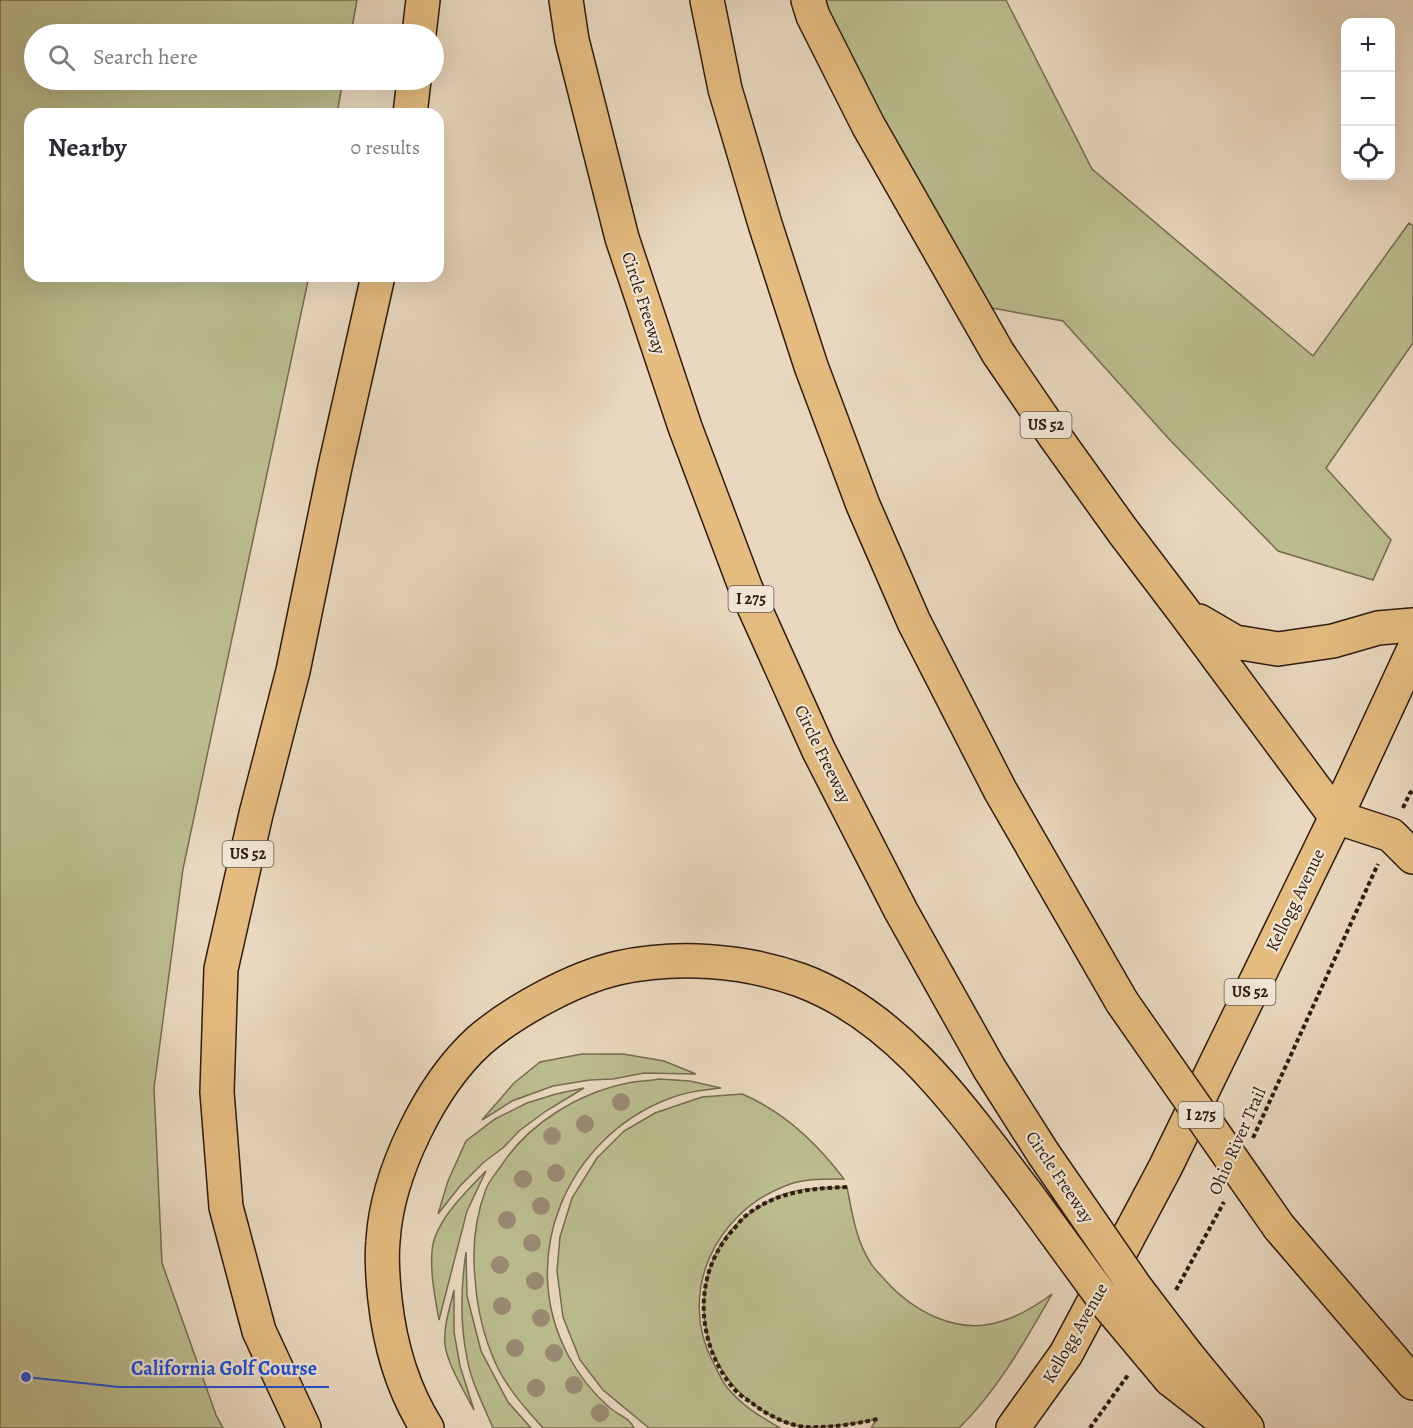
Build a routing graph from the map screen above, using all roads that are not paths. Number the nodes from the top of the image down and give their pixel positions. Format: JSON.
{"nodes":[{"id":1,"x":423,"y":0,"type":"edge"},
{"id":2,"x":566,"y":0,"type":"edge"},
{"id":3,"x":707,"y":0,"type":"edge"},
{"id":4,"x":807,"y":0,"type":"edge"},
{"id":5,"x":420,"y":24,"type":"edge"},
{"id":6,"x":413,"y":90,"type":"edge"},
{"id":7,"x":411,"y":108,"type":"edge"},
{"id":8,"x":377,"y":282,"type":"edge"},
{"id":9,"x":1185,"y":613,"type":"junction"},
{"id":10,"x":1413,"y":625,"type":"edge"},
{"id":11,"x":1413,"y":651,"type":"edge"},
{"id":12,"x":1336,"y":817,"type":"junction"},
{"id":13,"x":1413,"y":857,"type":"edge"},
{"id":14,"x":1178,"y":1367,"type":"junction"},
{"id":15,"x":1413,"y":1383,"type":"edge"},
{"id":16,"x":304,"y":1428,"type":"edge"},
{"id":17,"x":427,"y":1428,"type":"edge"},
{"id":18,"x":1012,"y":1428,"type":"edge"},
{"id":19,"x":1232,"y":1428,"type":"edge"},
{"id":20,"x":1247,"y":1428,"type":"edge"}],
"edges":[{"from":1,"to":5,"type":"main road"},
{"from":2,"to":14,"type":"main road","name":"Circle Freeway","number":"I 275","bridge":true},
{"from":3,"to":15,"type":"main road","number":"I 275","bridge":true},
{"from":4,"to":9,"type":"main road","number":"US 52"},
{"from":6,"to":7,"type":"main road"},
{"from":8,"to":16,"type":"main road","number":"US 52"},
{"from":9,"to":10,"type":"main road"},
{"from":9,"to":12,"type":"main road","number":"US 52"},
{"from":11,"to":12,"type":"main road","name":"Kellogg Avenue"},
{"from":12,"to":13,"type":"main road"},
{"from":12,"to":18,"type":"main road","name":"Kellogg Avenue","number":"US 52"},
{"from":14,"to":17,"type":"main road","bridge":true},
{"from":14,"to":19,"type":"main road"},
{"from":14,"to":20,"type":"main road","name":"Circle Freeway","number":"I 275"}]}
